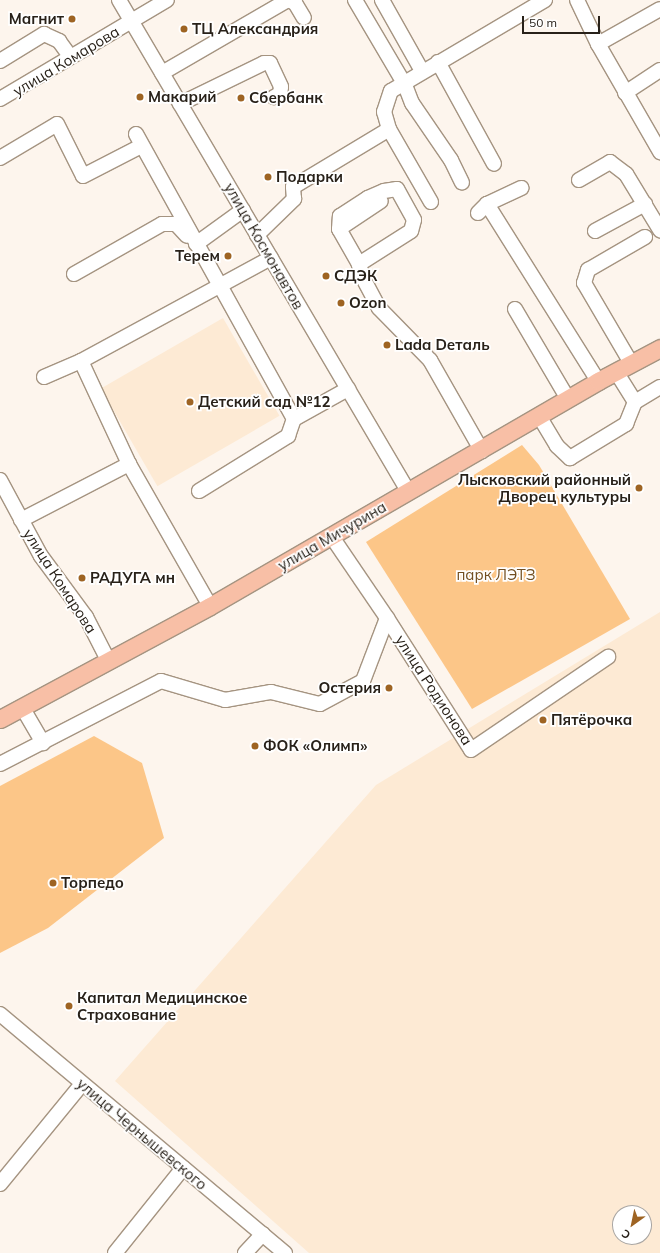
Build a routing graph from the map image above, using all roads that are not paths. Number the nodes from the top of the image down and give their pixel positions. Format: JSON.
{"nodes":[{"id":1,"x":119,"y":0,"type":"edge"},
{"id":2,"x":167,"y":0,"type":"edge"},
{"id":3,"x":355,"y":0,"type":"edge"},
{"id":4,"x":382,"y":0,"type":"edge"},
{"id":5,"x":545,"y":0,"type":"edge"},
{"id":6,"x":577,"y":0,"type":"edge"},
{"id":7,"x":660,"y":9,"type":"edge"},
{"id":8,"x":304,"y":18,"type":"dead end"},
{"id":9,"x":132,"y":21,"type":"junction"},
{"id":10,"x":598,"y":44,"type":"junction"},
{"id":11,"x":70,"y":56,"type":"junction"},
{"id":12,"x":0,"y":61,"type":"edge"},
{"id":13,"x":438,"y":62,"type":"junction"},
{"id":14,"x":660,"y":70,"type":"edge"},
{"id":15,"x":422,"y":71,"type":"junction"},
{"id":16,"x":162,"y":73,"type":"junction"},
{"id":17,"x":405,"y":85,"type":"junction"},
{"id":18,"x":625,"y":93,"type":"junction"},
{"id":19,"x":274,"y":97,"type":"dead end"},
{"id":20,"x":0,"y":100,"type":"edge"},
{"id":21,"x":180,"y":104,"type":"junction"},
{"id":22,"x":389,"y":129,"type":"junction"},
{"id":23,"x":660,"y":152,"type":"edge"},
{"id":24,"x":0,"y":158,"type":"edge"},
{"id":25,"x":494,"y":164,"type":"dead end"},
{"id":26,"x":579,"y":180,"type":"dead end"},
{"id":27,"x":462,"y":183,"type":"dead end"},
{"id":28,"x":521,"y":188,"type":"dead end"},
{"id":29,"x":431,"y":202,"type":"dead end"},
{"id":30,"x":645,"y":204,"type":"junction"},
{"id":31,"x":243,"y":210,"type":"junction"},
{"id":32,"x":660,"y":230,"type":"edge"},
{"id":33,"x":595,"y":231,"type":"dead end"},
{"id":34,"x":257,"y":235,"type":"junction"},
{"id":35,"x":645,"y":237,"type":"dead end"},
{"id":36,"x":196,"y":244,"type":"junction"},
{"id":37,"x":271,"y":258,"type":"junction"},
{"id":38,"x":359,"y":264,"type":"junction"},
{"id":39,"x":74,"y":274,"type":"dead end"},
{"id":40,"x":221,"y":288,"type":"junction"},
{"id":41,"x":515,"y":309,"type":"dead end"},
{"id":42,"x":660,"y":348,"type":"edge"},
{"id":43,"x":81,"y":361,"type":"junction"},
{"id":44,"x":631,"y":363,"type":"junction"},
{"id":45,"x":616,"y":371,"type":"junction"},
{"id":46,"x":44,"y":377,"type":"dead end"},
{"id":47,"x":598,"y":381,"type":"junction"},
{"id":48,"x":660,"y":387,"type":"edge"},
{"id":49,"x":348,"y":389,"type":"junction"},
{"id":50,"x":568,"y":399,"type":"junction"},
{"id":51,"x":635,"y":402,"type":"junction"},
{"id":52,"x":539,"y":416,"type":"junction"},
{"id":53,"x":294,"y":419,"type":"junction"},
{"id":54,"x":482,"y":451,"type":"junction"},
{"id":55,"x":129,"y":464,"type":"junction"},
{"id":56,"x":0,"y":480,"type":"edge"},
{"id":57,"x":199,"y":491,"type":"dead end"},
{"id":58,"x":408,"y":491,"type":"junction"},
{"id":59,"x":21,"y":520,"type":"junction"},
{"id":60,"x":332,"y":536,"type":"junction"},
{"id":61,"x":210,"y":606,"type":"junction"},
{"id":62,"x":387,"y":618,"type":"junction"},
{"id":63,"x":608,"y":657,"type":"dead end"},
{"id":64,"x":108,"y":660,"type":"junction"},
{"id":65,"x":22,"y":707,"type":"junction"},
{"id":66,"x":0,"y":719,"type":"edge"},
{"id":67,"x":43,"y":743,"type":"junction"},
{"id":68,"x":0,"y":764,"type":"edge"},
{"id":69,"x":0,"y":1014,"type":"edge"},
{"id":70,"x":81,"y":1085,"type":"junction"},
{"id":71,"x":183,"y":1168,"type":"junction"},
{"id":72,"x":0,"y":1184,"type":"edge"},
{"id":73,"x":263,"y":1234,"type":"junction"},
{"id":74,"x":115,"y":1253,"type":"edge"},
{"id":75,"x":245,"y":1253,"type":"edge"},
{"id":76,"x":285,"y":1253,"type":"edge"}],
"edges":[{"from":1,"to":9,"type":"street","name":"улица Космонавтов"},
{"from":2,"to":9,"type":"street","name":"улица Комарова"},
{"from":3,"to":17,"type":"street"},
{"from":4,"to":15,"type":"street"},
{"from":5,"to":13,"type":"street"},
{"from":6,"to":10,"type":"street"},
{"from":7,"to":10,"type":"street"},
{"from":8,"to":16,"type":"street"},
{"from":9,"to":11,"type":"street","name":"улица Комарова"},
{"from":9,"to":16,"type":"street","name":"улица Космонавтов"},
{"from":10,"to":18,"type":"street"},
{"from":11,"to":12,"type":"street"},
{"from":11,"to":20,"type":"street","name":"улица Комарова"},
{"from":13,"to":15,"type":"street"},
{"from":13,"to":25,"type":"street"},
{"from":14,"to":18,"type":"street"},
{"from":15,"to":17,"type":"street"},
{"from":16,"to":21,"type":"street","name":"улица Космонавтов"},
{"from":17,"to":22,"type":"street"},
{"from":17,"to":27,"type":"street"},
{"from":18,"to":23,"type":"street"},
{"from":19,"to":21,"type":"street"},
{"from":21,"to":31,"type":"street","name":"улица Космонавтов"},
{"from":22,"to":29,"type":"street"},
{"from":22,"to":34,"type":"street"},
{"from":24,"to":36,"type":"street"},
{"from":26,"to":30,"type":"street"},
{"from":28,"to":47,"type":"street"},
{"from":30,"to":32,"type":"street"},
{"from":30,"to":33,"type":"street"},
{"from":31,"to":34,"type":"street","name":"улица Космонавтов"},
{"from":31,"to":36,"type":"street"},
{"from":34,"to":37,"type":"street","name":"улица Космонавтов"},
{"from":35,"to":44,"type":"street"},
{"from":36,"to":39,"type":"street"},
{"from":36,"to":40,"type":"street"},
{"from":37,"to":40,"type":"street"},
{"from":37,"to":49,"type":"street","name":"улица Космонавтов"},
{"from":38,"to":38,"type":"street"},
{"from":38,"to":54,"type":"street"},
{"from":40,"to":43,"type":"street"},
{"from":40,"to":53,"type":"street"},
{"from":41,"to":50,"type":"street"},
{"from":42,"to":44,"type":"main road","name":"улица Мичурина"},
{"from":43,"to":46,"type":"street"},
{"from":43,"to":55,"type":"street"},
{"from":44,"to":45,"type":"main road","name":"улица Мичурина"},
{"from":45,"to":47,"type":"main road","name":"улица Мичурина"},
{"from":45,"to":51,"type":"street"},
{"from":47,"to":50,"type":"main road","name":"улица Мичурина"},
{"from":48,"to":51,"type":"street"},
{"from":49,"to":53,"type":"street"},
{"from":49,"to":58,"type":"street","name":"улица Космонавтов"},
{"from":50,"to":52,"type":"main road","name":"улица Мичурина"},
{"from":51,"to":52,"type":"street"},
{"from":52,"to":54,"type":"main road","name":"улица Мичурина"},
{"from":53,"to":57,"type":"street"},
{"from":54,"to":58,"type":"main road","name":"улица Мичурина"},
{"from":55,"to":59,"type":"street"},
{"from":55,"to":61,"type":"street"},
{"from":56,"to":59,"type":"street","name":"улица Комарова"},
{"from":58,"to":60,"type":"main road","name":"улица Мичурина"},
{"from":59,"to":64,"type":"street","name":"улица Комарова"},
{"from":60,"to":61,"type":"main road","name":"улица Мичурина"},
{"from":60,"to":62,"type":"street","name":"улица Родионова"},
{"from":61,"to":64,"type":"main road","name":"улица Мичурина"},
{"from":62,"to":63,"type":"street","name":"улица Родионова"},
{"from":62,"to":67,"type":"street"},
{"from":64,"to":65,"type":"main road","name":"улица Мичурина"},
{"from":65,"to":66,"type":"main road","name":"улица Мичурина"},
{"from":65,"to":67,"type":"street"},
{"from":67,"to":68,"type":"street"},
{"from":69,"to":70,"type":"street","name":"улица Чернышевского"},
{"from":70,"to":71,"type":"street","name":"улица Чернышевского"},
{"from":70,"to":72,"type":"street"},
{"from":71,"to":73,"type":"street","name":"улица Чернышевского"},
{"from":71,"to":74,"type":"street"},
{"from":73,"to":75,"type":"street"},
{"from":73,"to":76,"type":"street","name":"улица Чернышевского"}]}
